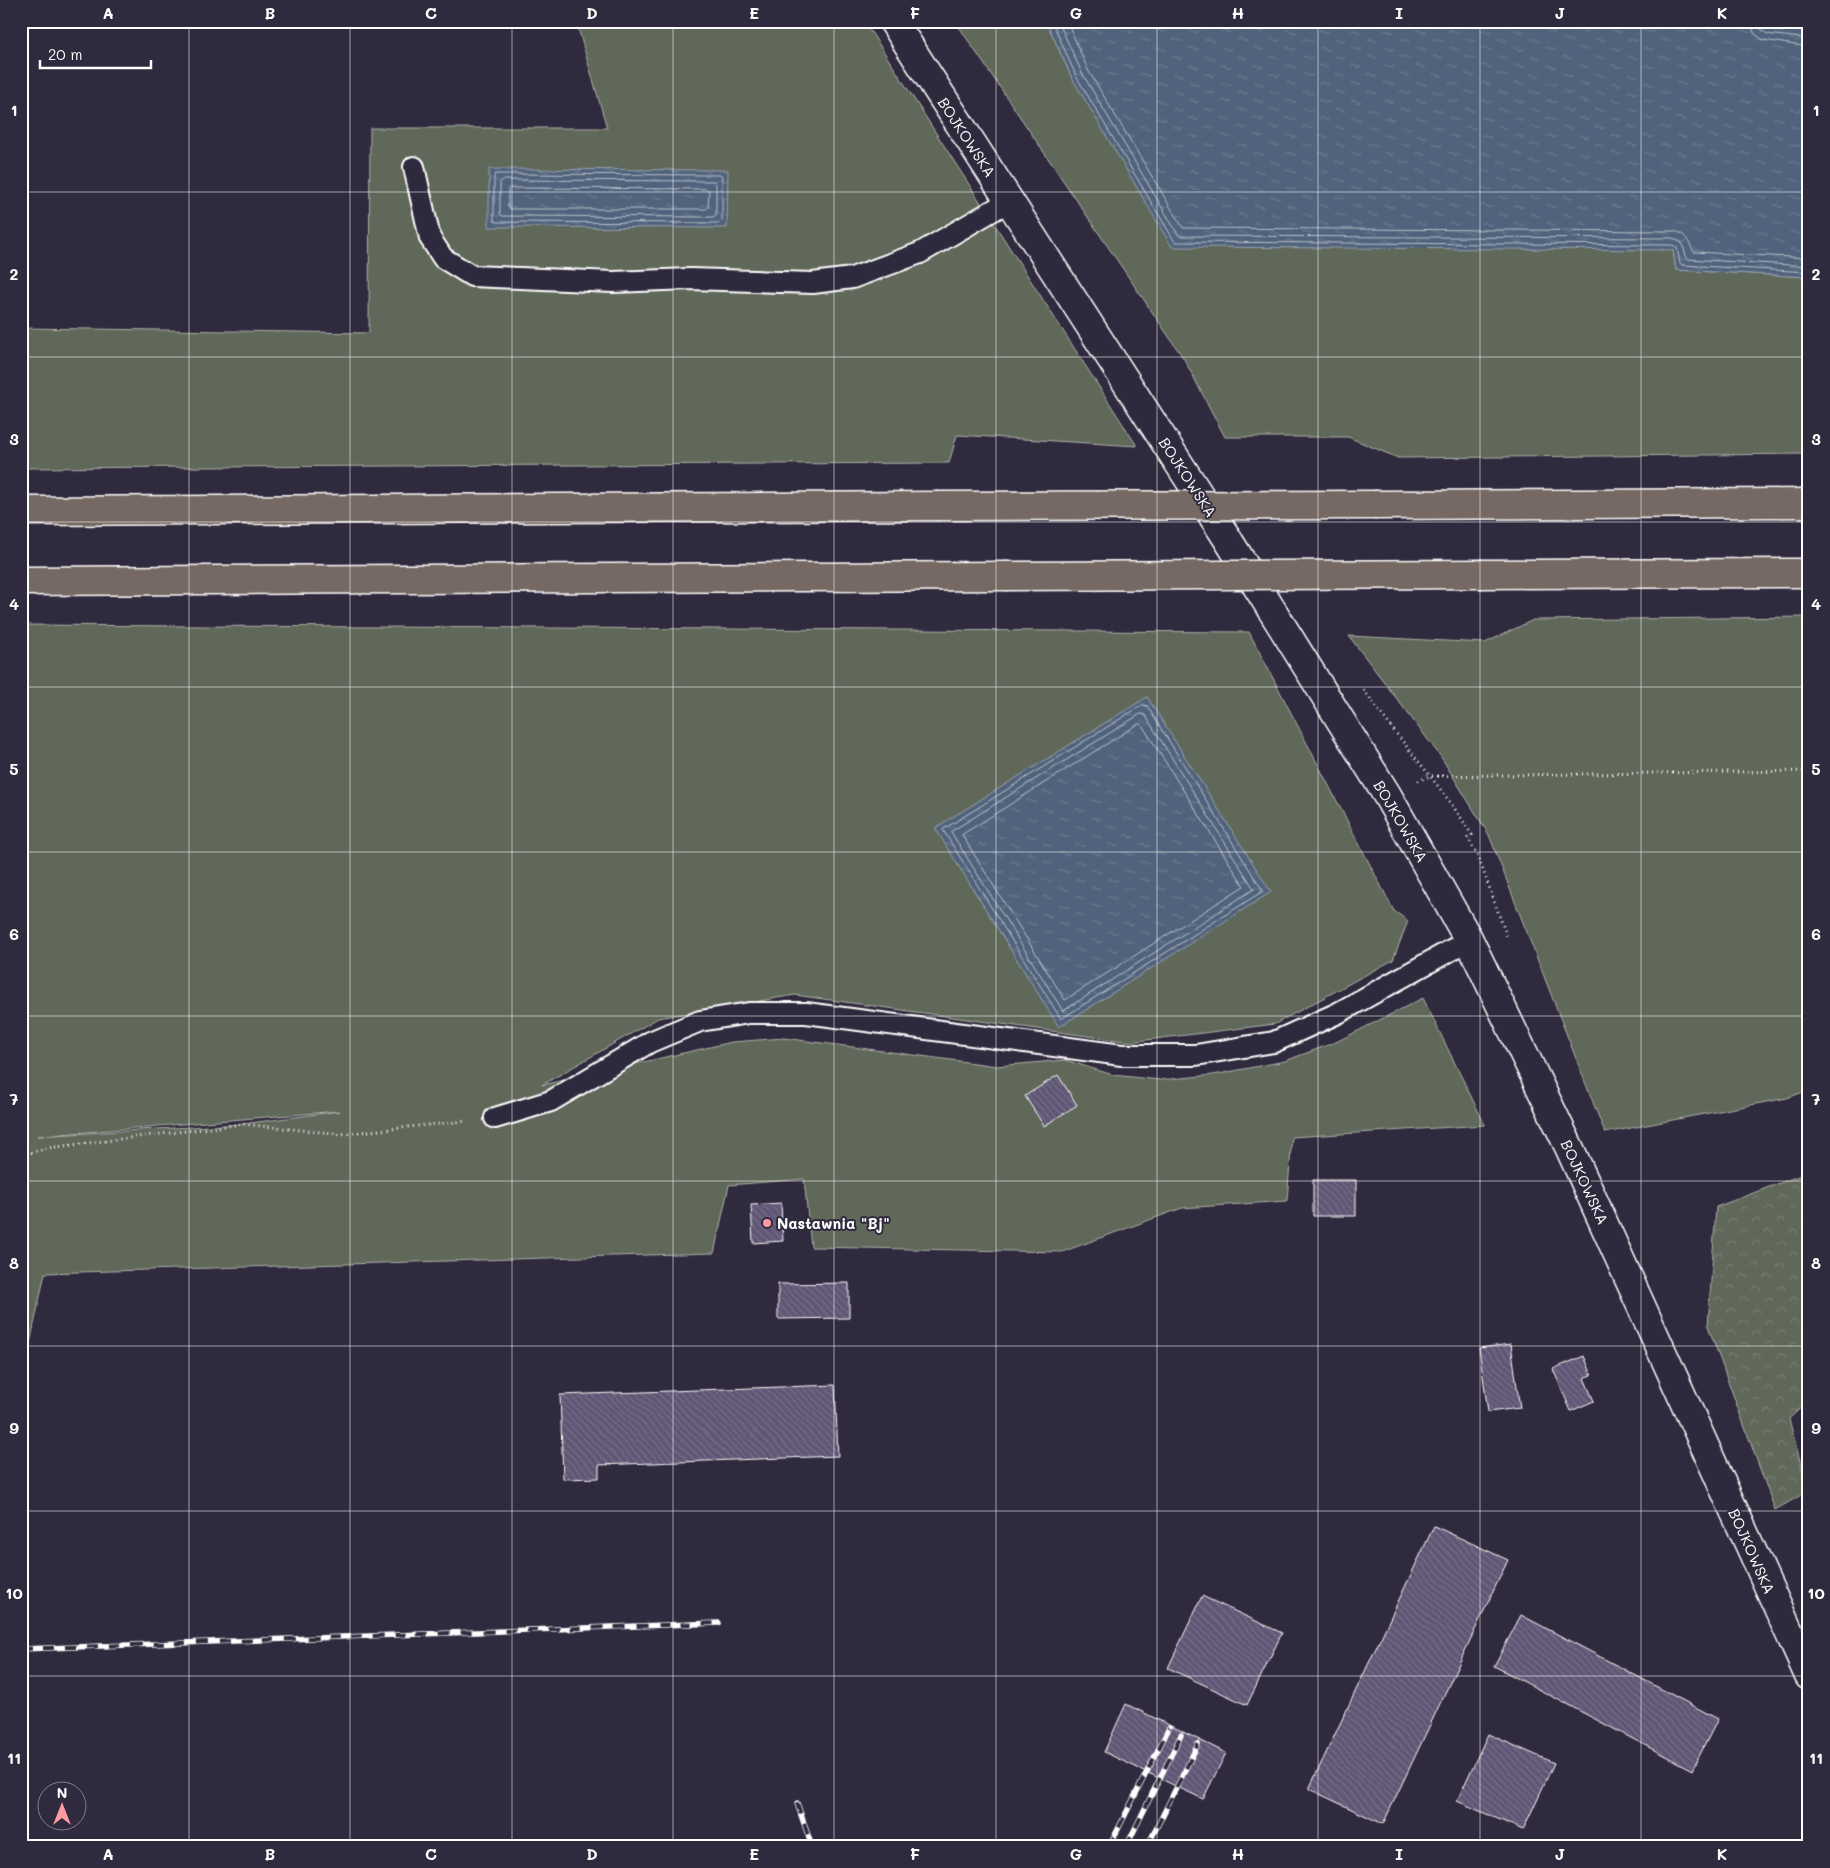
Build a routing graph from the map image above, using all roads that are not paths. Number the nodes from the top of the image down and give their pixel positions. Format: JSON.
{"nodes":[{"id":1,"x":893,"y":21,"type":"edge"},
{"id":2,"x":414,"y":167,"type":"dead end"},
{"id":3,"x":1009,"y":201,"type":"junction"},
{"id":4,"x":1809,"y":503,"type":"edge"},
{"id":5,"x":21,"y":510,"type":"edge"},
{"id":6,"x":1809,"y":573,"type":"edge"},
{"id":7,"x":21,"y":580,"type":"edge"},
{"id":8,"x":1469,"y":940,"type":"junction"},
{"id":9,"x":495,"y":1118,"type":"road end"},
{"id":10,"x":1809,"y":1676,"type":"edge"}],
"edges":[{"from":1,"to":3,"type":"street","name":"BOJKOWSKA"},
{"from":2,"to":3,"type":"lane"},
{"from":3,"to":8,"type":"street","name":"BOJKOWSKA"},
{"from":4,"to":5,"type":"highway","bridge":true},
{"from":6,"to":7,"type":"highway","bridge":true},
{"from":8,"to":9,"type":"lane"},
{"from":8,"to":10,"type":"street","name":"BOJKOWSKA"}]}
